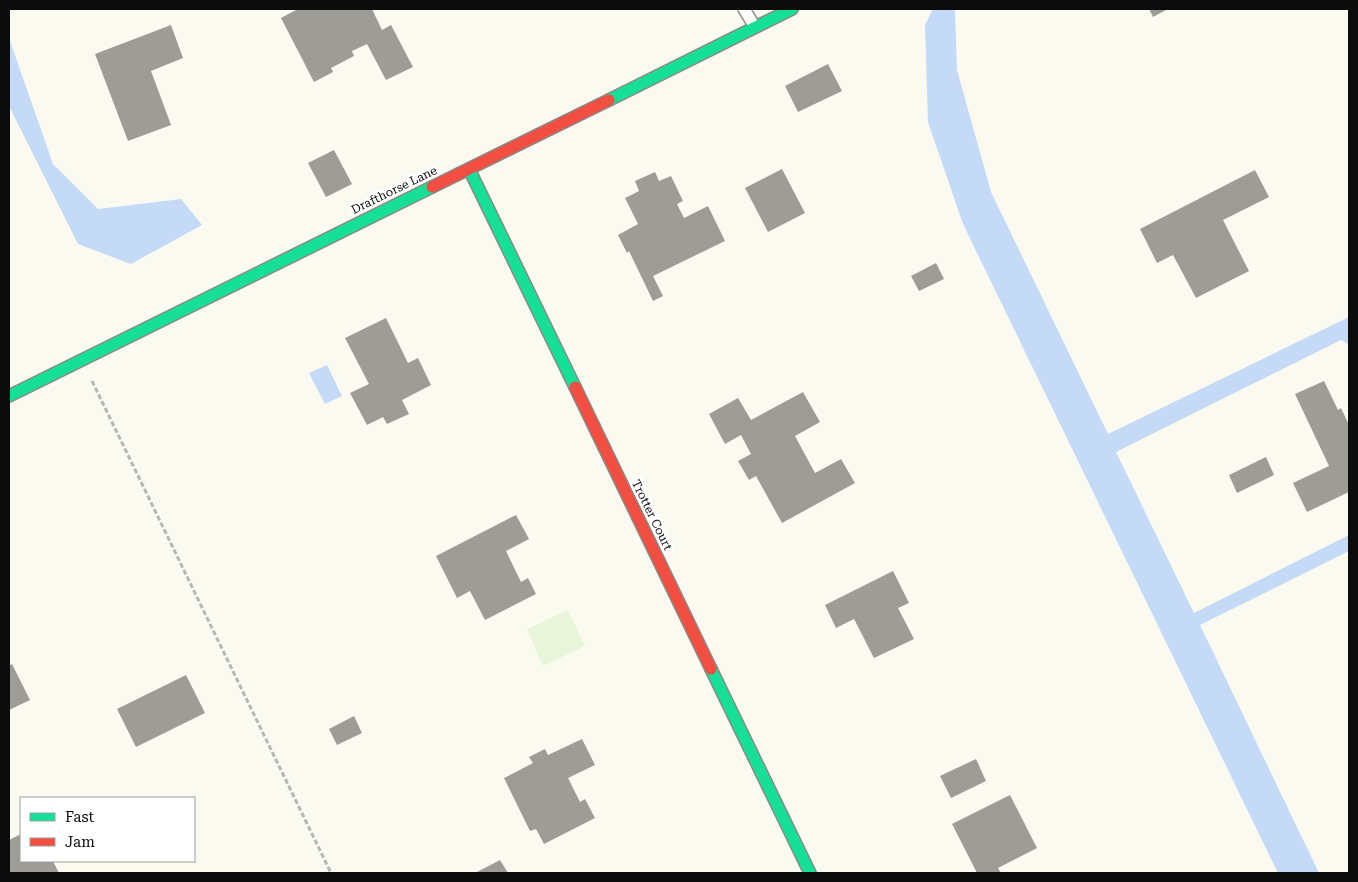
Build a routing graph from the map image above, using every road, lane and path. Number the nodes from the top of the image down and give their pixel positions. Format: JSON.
{"nodes":[{"id":1,"x":744,"y":9,"type":"edge"},
{"id":2,"x":792,"y":9,"type":"edge"},
{"id":3,"x":755,"y":27,"type":"junction"},
{"id":4,"x":469,"y":168,"type":"junction"},
{"id":5,"x":81,"y":360,"type":"junction"},
{"id":6,"x":9,"y":396,"type":"edge"},
{"id":7,"x":331,"y":873,"type":"edge"},
{"id":8,"x":810,"y":873,"type":"edge"}],
"edges":[{"from":1,"to":3,"type":"lane"},
{"from":2,"to":3,"type":"street","name":"Drafthorse Lane"},
{"from":3,"to":4,"type":"street","name":"Drafthorse Lane"},
{"from":4,"to":5,"type":"street","name":"Drafthorse Lane"},
{"from":4,"to":8,"type":"street","name":"Trotter Court"},
{"from":5,"to":6,"type":"street","name":"Drafthorse Lane"},
{"from":5,"to":7,"type":"path"}]}
